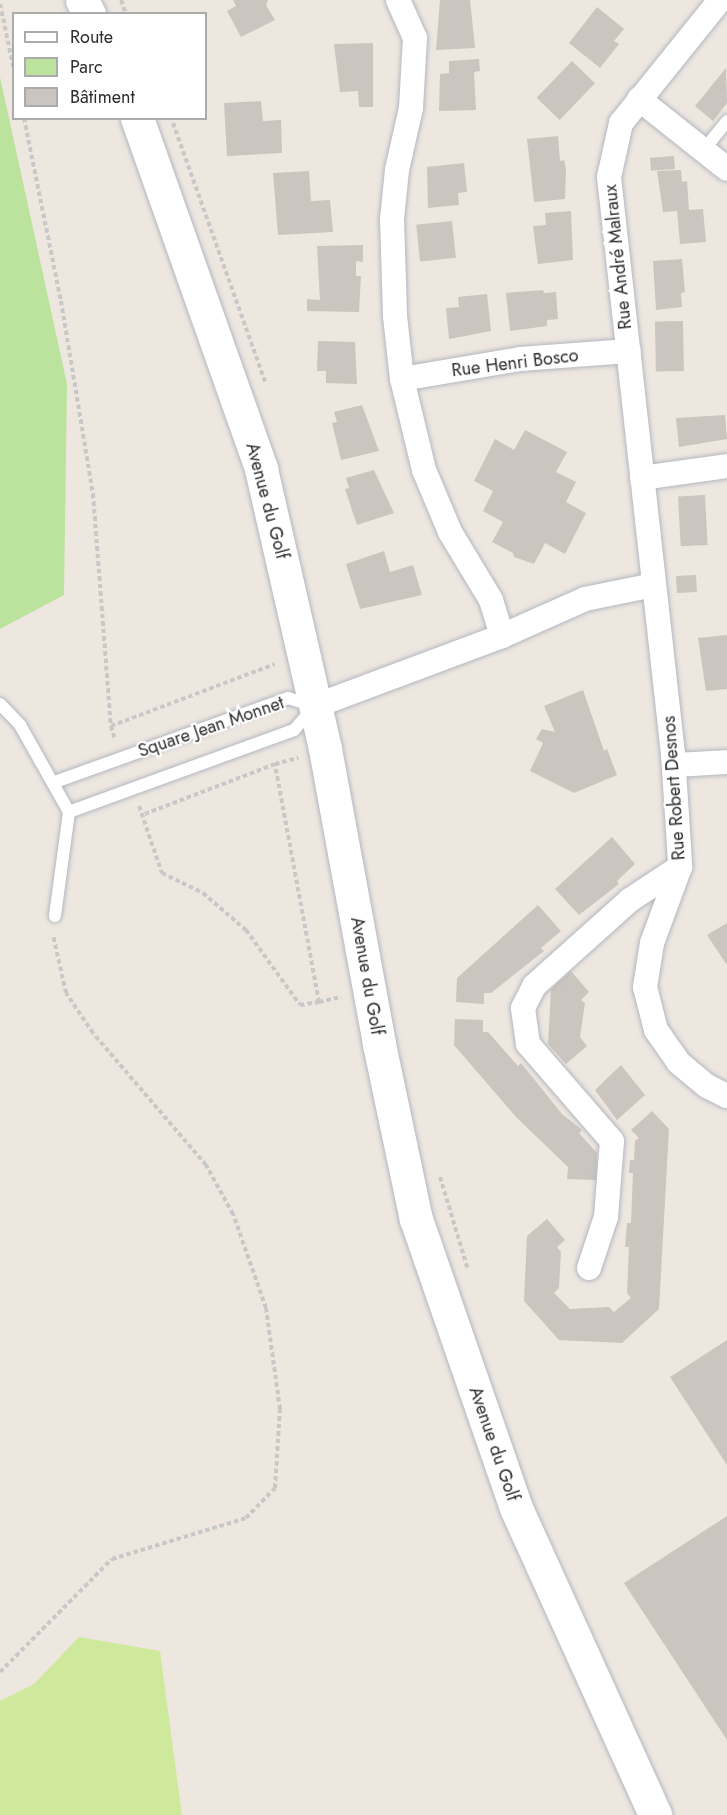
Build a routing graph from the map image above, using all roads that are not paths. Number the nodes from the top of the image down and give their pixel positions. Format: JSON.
{"nodes":[{"id":1,"x":399,"y":0,"type":"edge"},
{"id":2,"x":720,"y":0,"type":"edge"},
{"id":3,"x":639,"y":99,"type":"junction"},
{"id":4,"x":138,"y":120,"type":"edge"},
{"id":5,"x":727,"y":121,"type":"edge"},
{"id":6,"x":702,"y":152,"type":"junction"},
{"id":7,"x":727,"y":169,"type":"edge"},
{"id":8,"x":629,"y":351,"type":"junction"},
{"id":9,"x":402,"y":379,"type":"junction"},
{"id":10,"x":727,"y":466,"type":"edge"},
{"id":11,"x":642,"y":478,"type":"junction"},
{"id":12,"x":654,"y":585,"type":"junction"},
{"id":13,"x":502,"y":636,"type":"junction"},
{"id":14,"x":0,"y":704,"type":"edge"},
{"id":15,"x":315,"y":706,"type":"junction"},
{"id":16,"x":727,"y":762,"type":"edge"},
{"id":17,"x":674,"y":765,"type":"junction"},
{"id":18,"x":55,"y":782,"type":"junction"},
{"id":19,"x":69,"y":812,"type":"junction"},
{"id":20,"x":680,"y":867,"type":"junction"},
{"id":21,"x":55,"y":916,"type":"road end"},
{"id":22,"x":727,"y":1096,"type":"edge"},
{"id":23,"x":589,"y":1268,"type":"dead end"},
{"id":24,"x":655,"y":1815,"type":"edge"}],
"edges":[{"from":1,"to":9,"type":"street"},
{"from":2,"to":3,"type":"street","name":"Rue André Malraux"},
{"from":3,"to":6,"type":"street"},
{"from":3,"to":8,"type":"street","name":"Rue André Malraux"},
{"from":4,"to":15,"type":"main road","name":"Avenue du Golf"},
{"from":5,"to":6,"type":"lane"},
{"from":6,"to":7,"type":"street"},
{"from":8,"to":9,"type":"street","name":"Rue Henri Bosco"},
{"from":8,"to":11,"type":"street","name":"Rue André Malraux"},
{"from":9,"to":13,"type":"street"},
{"from":10,"to":11,"type":"street"},
{"from":11,"to":12,"type":"street","name":"Rue André Malraux"},
{"from":12,"to":13,"type":"street"},
{"from":12,"to":17,"type":"street","name":"Rue Robert Desnos"},
{"from":13,"to":15,"type":"street"},
{"from":14,"to":18,"type":"lane"},
{"from":15,"to":18,"type":"lane","name":"Square Jean Monnet"},
{"from":15,"to":19,"type":"lane","name":"Square Jean Monnet"},
{"from":15,"to":24,"type":"main road","name":"Avenue du Golf"},
{"from":16,"to":17,"type":"street"},
{"from":17,"to":20,"type":"street","name":"Rue Robert Desnos"},
{"from":18,"to":19,"type":"lane"},
{"from":19,"to":21,"type":"lane"},
{"from":20,"to":22,"type":"street","name":"Rue Robert Desnos"},
{"from":20,"to":23,"type":"street"}]}
